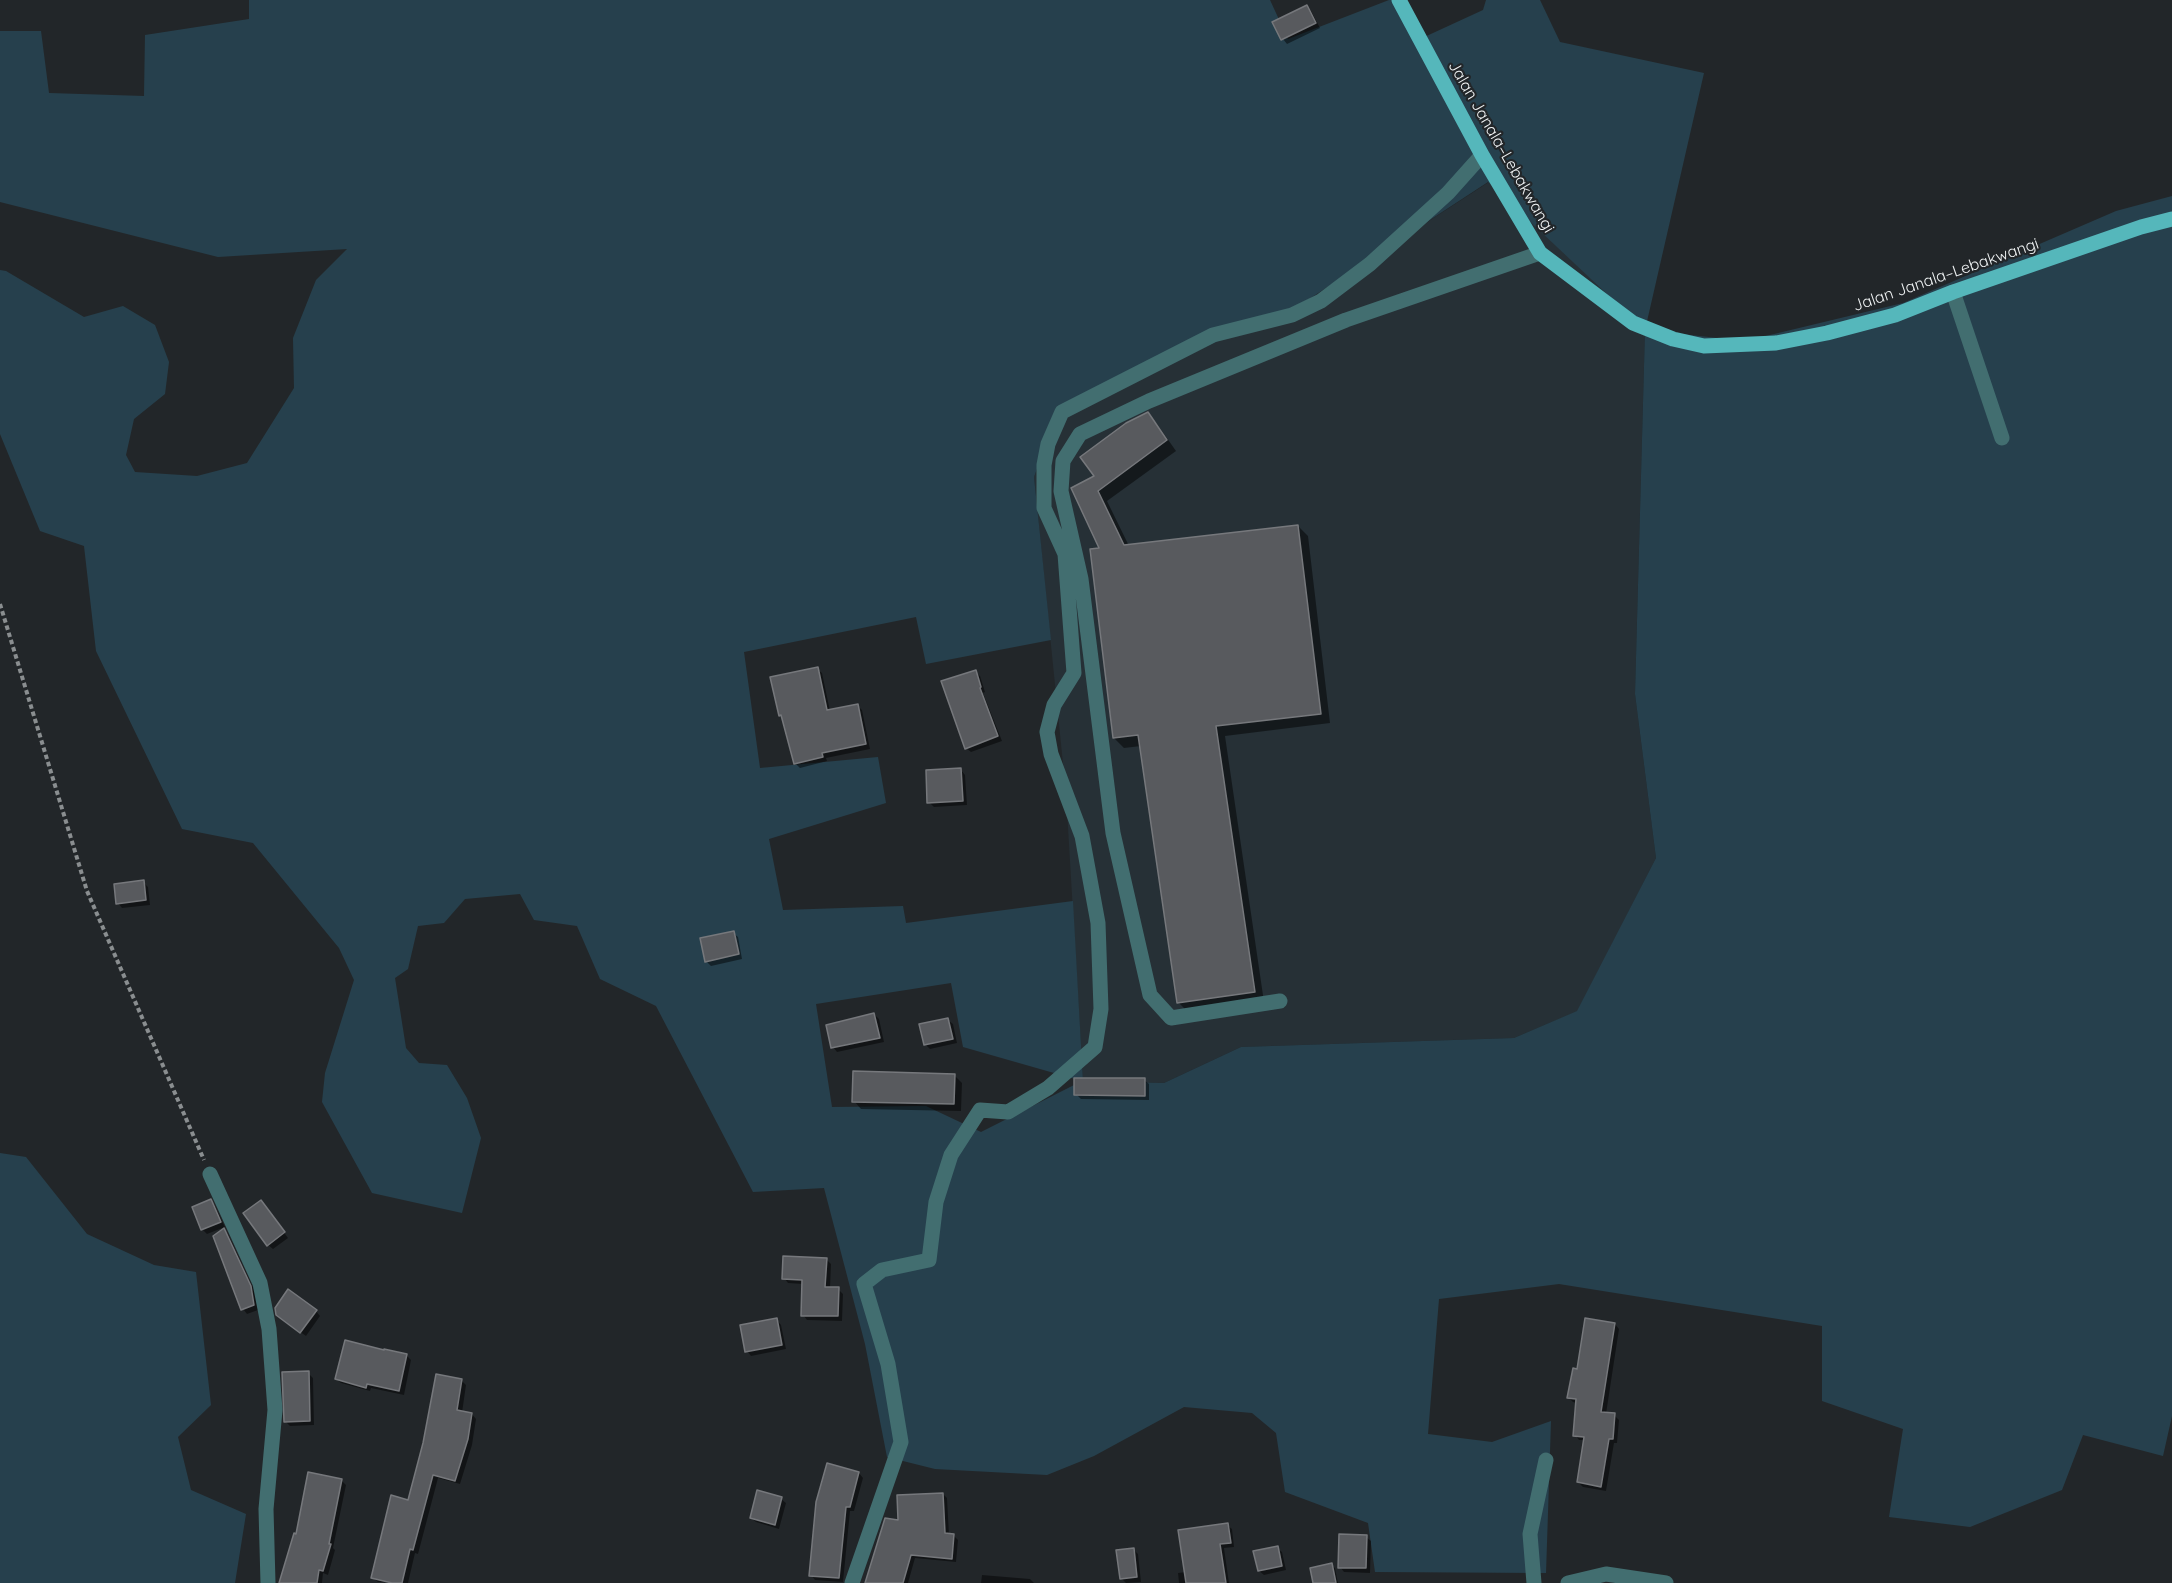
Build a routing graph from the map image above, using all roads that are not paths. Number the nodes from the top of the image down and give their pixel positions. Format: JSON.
{"nodes":[{"id":1,"x":1399,"y":0,"type":"edge"},
{"id":2,"x":1482,"y":155,"type":"junction"},
{"id":3,"x":2172,"y":219,"type":"edge"},
{"id":4,"x":1540,"y":253,"type":"junction"},
{"id":5,"x":1953,"y":292,"type":"junction"},
{"id":6,"x":2002,"y":438,"type":"dead end"},
{"id":7,"x":1280,"y":1001,"type":"dead end"},
{"id":8,"x":210,"y":1174,"type":"road end"},
{"id":9,"x":1546,"y":1460,"type":"dead end"},
{"id":10,"x":268,"y":1583,"type":"edge"},
{"id":11,"x":852,"y":1583,"type":"edge"},
{"id":12,"x":1534,"y":1583,"type":"edge"},
{"id":13,"x":1569,"y":1583,"type":"edge"},
{"id":14,"x":1666,"y":1583,"type":"edge"}],
"edges":[{"from":1,"to":2,"type":"main road","name":"Jalan Janala–Lebakwangi"},
{"from":2,"to":4,"type":"main road","name":"Jalan Janala–Lebakwangi"},
{"from":2,"to":11,"type":"street"},
{"from":3,"to":5,"type":"main road","name":"Jalan Janala–Lebakwangi"},
{"from":4,"to":5,"type":"main road","name":"Jalan Janala–Lebakwangi"},
{"from":4,"to":7,"type":"street"},
{"from":5,"to":6,"type":"street"},
{"from":8,"to":10,"type":"street"},
{"from":9,"to":12,"type":"street"},
{"from":13,"to":14,"type":"street"}]}
